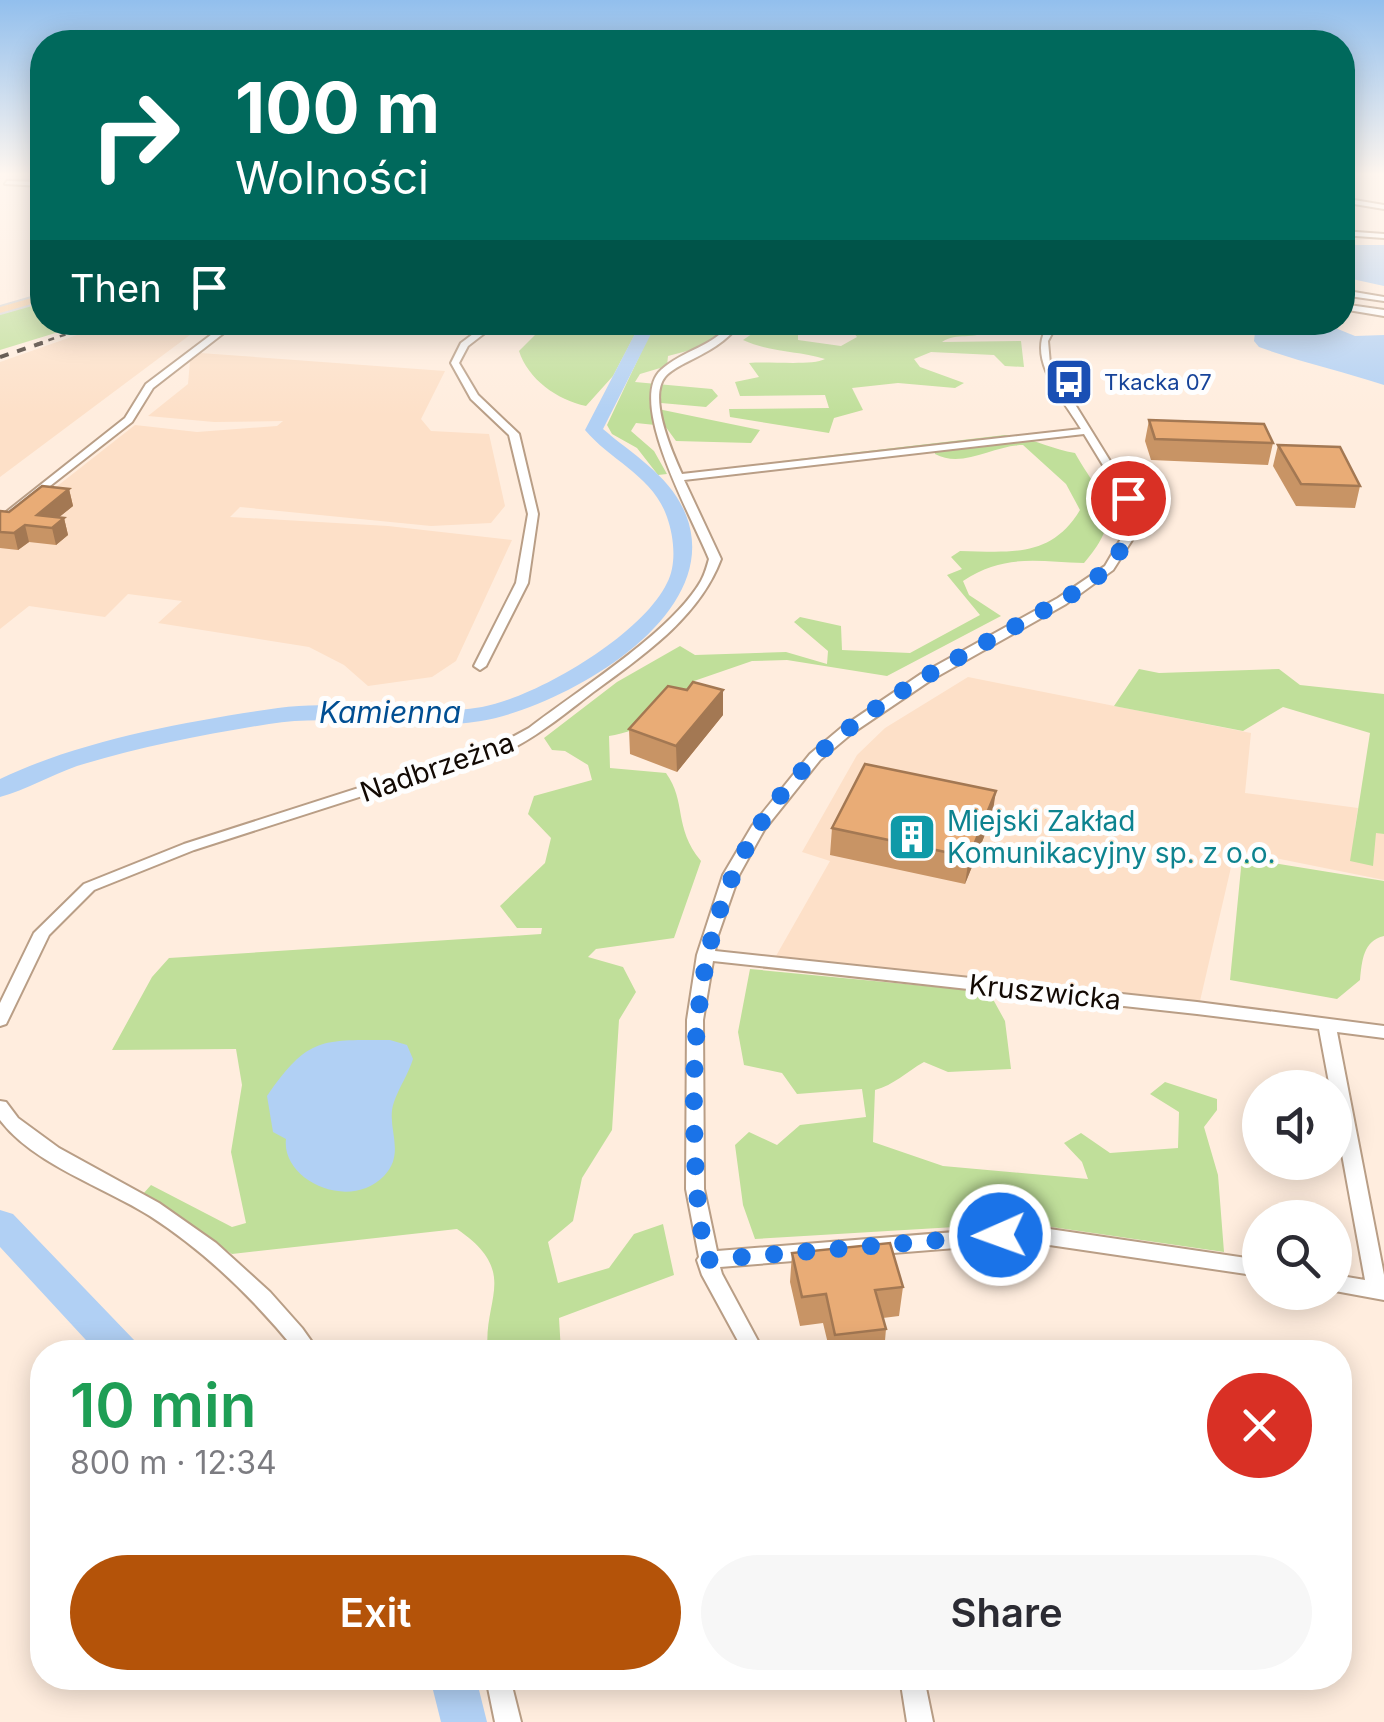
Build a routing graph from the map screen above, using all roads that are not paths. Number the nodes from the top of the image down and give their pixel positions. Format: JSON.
{"nodes":[{"id":1,"x":1355,"y":294,"type":"edge"},
{"id":2,"x":1381,"y":298,"type":"edge"},
{"id":3,"x":30,"y":301,"type":"edge"},
{"id":4,"x":1355,"y":308,"type":"edge"},
{"id":5,"x":0,"y":310,"type":"edge"},
{"id":6,"x":1384,"y":312,"type":"edge"},
{"id":7,"x":217,"y":335,"type":"edge"},
{"id":8,"x":477,"y":335,"type":"edge"},
{"id":9,"x":728,"y":335,"type":"edge"},
{"id":10,"x":1048,"y":335,"type":"edge"},
{"id":11,"x":1086,"y":430,"type":"junction"},
{"id":12,"x":680,"y":477,"type":"junction"},
{"id":13,"x":0,"y":522,"type":"edge"},
{"id":14,"x":480,"y":666,"type":"dead end"},
{"id":15,"x":705,"y":956,"type":"junction"},
{"id":16,"x":0,"y":1020,"type":"edge"},
{"id":17,"x":1328,"y":1025,"type":"junction"},
{"id":18,"x":1384,"y":1032,"type":"edge"},
{"id":19,"x":0,"y":1107,"type":"edge"},
{"id":20,"x":707,"y":1260,"type":"junction"},
{"id":21,"x":1242,"y":1265,"type":"edge"},
{"id":22,"x":1352,"y":1286,"type":"edge"},
{"id":23,"x":1381,"y":1292,"type":"edge"},
{"id":24,"x":299,"y":1340,"type":"edge"},
{"id":25,"x":747,"y":1340,"type":"edge"},
{"id":26,"x":501,"y":1690,"type":"edge"},
{"id":27,"x":914,"y":1690,"type":"edge"},
{"id":28,"x":508,"y":1722,"type":"edge"},
{"id":29,"x":920,"y":1722,"type":"edge"}],
"edges":[{"from":1,"to":2,"type":"street"},
{"from":2,"to":6,"type":"street"},
{"from":3,"to":5,"type":"main road"},
{"from":4,"to":6,"type":"street"},
{"from":7,"to":13,"type":"street"},
{"from":8,"to":14,"type":"street"},
{"from":9,"to":12,"type":"street","name":"Nadbrzeżna"},
{"from":10,"to":11,"type":"street"},
{"from":11,"to":12,"type":"street"},
{"from":11,"to":15,"type":"street"},
{"from":12,"to":16,"type":"street","name":"Nadbrzeżna"},
{"from":15,"to":17,"type":"street","name":"Kruszwicka"},
{"from":15,"to":20,"type":"street"},
{"from":17,"to":18,"type":"street","name":"Kruszwicka"},
{"from":17,"to":23,"type":"street"},
{"from":19,"to":24,"type":"street"},
{"from":20,"to":21,"type":"street"},
{"from":20,"to":25,"type":"street"},
{"from":22,"to":23,"type":"street"},
{"from":26,"to":28,"type":"street"},
{"from":27,"to":29,"type":"street"}]}
